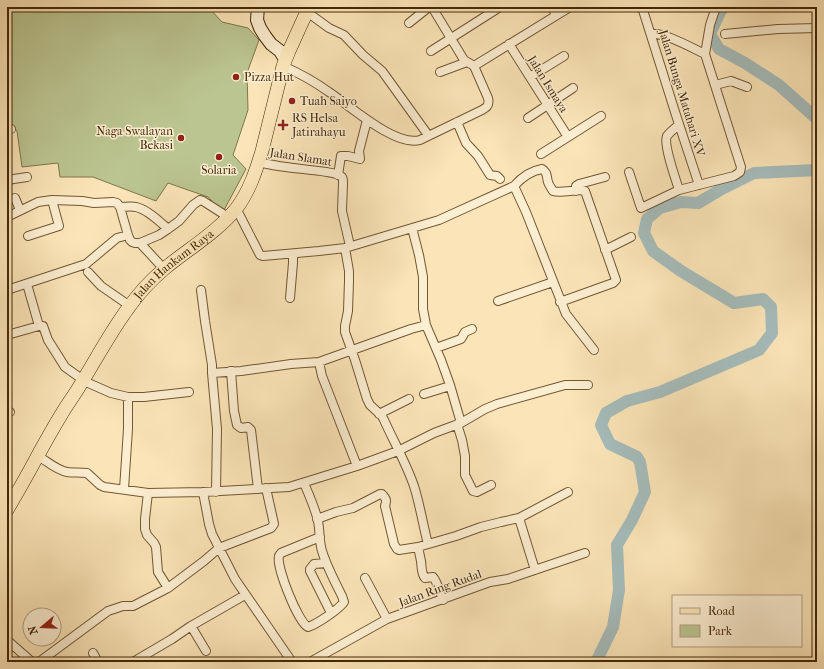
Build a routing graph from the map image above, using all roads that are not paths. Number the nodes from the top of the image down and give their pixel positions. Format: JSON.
{"nodes":[{"id":1,"x":258,"y":7,"type":"edge"},
{"id":2,"x":431,"y":7,"type":"edge"},
{"id":3,"x":500,"y":7,"type":"edge"},
{"id":4,"x":552,"y":7,"type":"edge"},
{"id":5,"x":570,"y":7,"type":"edge"},
{"id":6,"x":642,"y":7,"type":"edge"},
{"id":7,"x":716,"y":7,"type":"edge"},
{"id":8,"x":308,"y":10,"type":"edge"},
{"id":9,"x":556,"y":15,"type":"junction"},
{"id":10,"x":409,"y":23,"type":"dead end"},
{"id":11,"x":817,"y":28,"type":"edge"},
{"id":12,"x":651,"y":34,"type":"junction"},
{"id":13,"x":725,"y":34,"type":"dead end"},
{"id":14,"x":450,"y":38,"type":"junction"},
{"id":15,"x":509,"y":44,"type":"junction"},
{"id":16,"x":431,"y":51,"type":"dead end"},
{"id":17,"x":705,"y":54,"type":"junction"},
{"id":18,"x":564,"y":56,"type":"dead end"},
{"id":19,"x":284,"y":57,"type":"junction"},
{"id":20,"x":471,"y":64,"type":"junction"},
{"id":21,"x":440,"y":72,"type":"dead end"},
{"id":22,"x":530,"y":77,"type":"junction"},
{"id":23,"x":715,"y":85,"type":"junction"},
{"id":24,"x":747,"y":87,"type":"dead end"},
{"id":25,"x":573,"y":88,"type":"dead end"},
{"id":26,"x":548,"y":106,"type":"junction"},
{"id":27,"x":601,"y":116,"type":"dead end"},
{"id":28,"x":528,"y":118,"type":"dead end"},
{"id":29,"x":367,"y":120,"type":"junction"},
{"id":30,"x":457,"y":122,"type":"junction"},
{"id":31,"x":679,"y":125,"type":"junction"},
{"id":32,"x":428,"y":135,"type":"junction"},
{"id":33,"x":568,"y":137,"type":"junction"},
{"id":34,"x":541,"y":154,"type":"dead end"},
{"id":35,"x":360,"y":159,"type":"junction"},
{"id":36,"x":369,"y":161,"type":"dead end"},
{"id":37,"x":258,"y":162,"type":"junction"},
{"id":38,"x":629,"y":172,"type":"dead end"},
{"id":39,"x":338,"y":175,"type":"junction"},
{"id":40,"x":605,"y":177,"type":"dead end"},
{"id":41,"x":27,"y":178,"type":"dead end"},
{"id":42,"x":500,"y":179,"type":"dead end"},
{"id":43,"x":7,"y":180,"type":"edge"},
{"id":44,"x":699,"y":185,"type":"junction"},
{"id":45,"x":514,"y":186,"type":"junction"},
{"id":46,"x":679,"y":190,"type":"junction"},
{"id":47,"x":576,"y":191,"type":"junction"},
{"id":48,"x":15,"y":198,"type":"dead end"},
{"id":49,"x":52,"y":200,"type":"junction"},
{"id":50,"x":120,"y":207,"type":"junction"},
{"id":51,"x":20,"y":210,"type":"junction"},
{"id":52,"x":232,"y":212,"type":"junction"},
{"id":53,"x":7,"y":217,"type":"edge"},
{"id":54,"x":412,"y":228,"type":"junction"},
{"id":55,"x":168,"y":230,"type":"junction"},
{"id":56,"x":128,"y":235,"type":"junction"},
{"id":57,"x":28,"y":236,"type":"dead end"},
{"id":58,"x":631,"y":237,"type":"dead end"},
{"id":59,"x":142,"y":245,"type":"junction"},
{"id":60,"x":347,"y":247,"type":"junction"},
{"id":61,"x":605,"y":250,"type":"junction"},
{"id":62,"x":293,"y":254,"type":"junction"},
{"id":63,"x":164,"y":269,"type":"junction"},
{"id":64,"x":88,"y":272,"type":"dead end"},
{"id":65,"x":553,"y":282,"type":"junction"},
{"id":66,"x":27,"y":284,"type":"junction"},
{"id":67,"x":7,"y":290,"type":"edge"},
{"id":68,"x":201,"y":290,"type":"dead end"},
{"id":69,"x":290,"y":298,"type":"dead end"},
{"id":70,"x":498,"y":301,"type":"dead end"},
{"id":71,"x":560,"y":302,"type":"junction"},
{"id":72,"x":130,"y":306,"type":"junction"},
{"id":73,"x":426,"y":325,"type":"junction"},
{"id":74,"x":39,"y":326,"type":"junction"},
{"id":75,"x":472,"y":329,"type":"dead end"},
{"id":76,"x":7,"y":335,"type":"edge"},
{"id":77,"x":436,"y":348,"type":"junction"},
{"id":78,"x":351,"y":350,"type":"junction"},
{"id":79,"x":594,"y":350,"type":"dead end"},
{"id":80,"x":319,"y":362,"type":"junction"},
{"id":81,"x":231,"y":372,"type":"junction"},
{"id":82,"x":212,"y":373,"type":"junction"},
{"id":83,"x":83,"y":380,"type":"junction"},
{"id":84,"x":588,"y":385,"type":"dead end"},
{"id":85,"x":450,"y":386,"type":"junction"},
{"id":86,"x":189,"y":392,"type":"dead end"},
{"id":87,"x":424,"y":394,"type":"dead end"},
{"id":88,"x":128,"y":397,"type":"junction"},
{"id":89,"x":410,"y":400,"type":"dead end"},
{"id":90,"x":379,"y":414,"type":"junction"},
{"id":91,"x":459,"y":423,"type":"junction"},
{"id":92,"x":398,"y":452,"type":"junction"},
{"id":93,"x":38,"y":456,"type":"junction"},
{"id":94,"x":357,"y":466,"type":"junction"},
{"id":95,"x":304,"y":483,"type":"junction"},
{"id":96,"x":491,"y":485,"type":"dead end"},
{"id":97,"x":262,"y":488,"type":"junction"},
{"id":98,"x":124,"y":489,"type":"junction"},
{"id":99,"x":203,"y":492,"type":"junction"},
{"id":100,"x":216,"y":492,"type":"junction"},
{"id":101,"x":568,"y":492,"type":"dead end"},
{"id":102,"x":148,"y":493,"type":"junction"},
{"id":103,"x":7,"y":510,"type":"edge"},
{"id":104,"x":317,"y":518,"type":"junction"},
{"id":105,"x":518,"y":518,"type":"junction"},
{"id":106,"x":320,"y":537,"type":"junction"},
{"id":107,"x":428,"y":544,"type":"junction"},
{"id":108,"x":418,"y":547,"type":"junction"},
{"id":109,"x":219,"y":548,"type":"junction"},
{"id":110,"x":585,"y":553,"type":"dead end"},
{"id":111,"x":326,"y":563,"type":"junction"},
{"id":112,"x":535,"y":570,"type":"junction"},
{"id":113,"x":365,"y":578,"type":"dead end"},
{"id":114,"x":168,"y":588,"type":"junction"},
{"id":115,"x":245,"y":595,"type":"junction"},
{"id":116,"x":443,"y":600,"type":"junction"},
{"id":117,"x":331,"y":613,"type":"junction"},
{"id":118,"x":387,"y":619,"type":"junction"},
{"id":119,"x":191,"y":626,"type":"junction"},
{"id":120,"x":7,"y":640,"type":"edge"},
{"id":121,"x":206,"y":651,"type":"dead end"},
{"id":122,"x":93,"y":653,"type":"dead end"},
{"id":123,"x":32,"y":662,"type":"edge"},
{"id":124,"x":39,"y":662,"type":"edge"},
{"id":125,"x":98,"y":662,"type":"edge"},
{"id":126,"x":133,"y":662,"type":"edge"},
{"id":127,"x":292,"y":662,"type":"edge"},
{"id":128,"x":310,"y":662,"type":"edge"}],
"edges":[{"from":1,"to":19,"type":"street"},
{"from":2,"to":10,"type":"street"},
{"from":2,"to":14,"type":"street"},
{"from":3,"to":14,"type":"street"},
{"from":4,"to":9,"type":"street"},
{"from":5,"to":9,"type":"street"},
{"from":6,"to":12,"type":"street","name":"Jalan Bunga Matahari XV"},
{"from":7,"to":17,"type":"street"},
{"from":8,"to":19,"type":"main road","name":"Jalan Hankam Raya"},
{"from":8,"to":32,"type":"street"},
{"from":9,"to":15,"type":"street"},
{"from":11,"to":13,"type":"street"},
{"from":12,"to":17,"type":"street"},
{"from":12,"to":31,"type":"street","name":"Jalan Bunga Matahari XV"},
{"from":14,"to":16,"type":"street"},
{"from":14,"to":20,"type":"street"},
{"from":15,"to":20,"type":"street"},
{"from":15,"to":22,"type":"street","name":"Jalan Ismaya"},
{"from":17,"to":23,"type":"street"},
{"from":18,"to":22,"type":"street"},
{"from":19,"to":29,"type":"street"},
{"from":19,"to":37,"type":"main road","name":"Jalan Hankam Raya"},
{"from":20,"to":21,"type":"street"},
{"from":20,"to":30,"type":"street"},
{"from":22,"to":26,"type":"street","name":"Jalan Ismaya"},
{"from":23,"to":24,"type":"street"},
{"from":23,"to":44,"type":"street"},
{"from":25,"to":26,"type":"street"},
{"from":26,"to":28,"type":"street"},
{"from":26,"to":33,"type":"street","name":"Jalan Ismaya"},
{"from":27,"to":33,"type":"street"},
{"from":29,"to":32,"type":"street"},
{"from":29,"to":35,"type":"street"},
{"from":30,"to":32,"type":"street"},
{"from":30,"to":42,"type":"street"},
{"from":31,"to":44,"type":"street","name":"Jalan Bunga Matahari XV"},
{"from":31,"to":46,"type":"street"},
{"from":33,"to":34,"type":"street"},
{"from":35,"to":36,"type":"street"},
{"from":35,"to":39,"type":"street"},
{"from":37,"to":39,"type":"street","name":"Jalan Slamat"},
{"from":37,"to":52,"type":"main road","name":"Jalan Hankam Raya"},
{"from":38,"to":46,"type":"street"},
{"from":39,"to":60,"type":"street","name":"Jalan Slamat"},
{"from":40,"to":47,"type":"street"},
{"from":41,"to":43,"type":"street"},
{"from":44,"to":46,"type":"street"},
{"from":45,"to":47,"type":"street"},
{"from":45,"to":54,"type":"street"},
{"from":45,"to":65,"type":"street"},
{"from":47,"to":61,"type":"street"},
{"from":48,"to":51,"type":"street"},
{"from":49,"to":50,"type":"street"},
{"from":49,"to":51,"type":"street"},
{"from":49,"to":57,"type":"street"},
{"from":50,"to":55,"type":"street"},
{"from":50,"to":56,"type":"street"},
{"from":51,"to":53,"type":"street"},
{"from":52,"to":55,"type":"street"},
{"from":52,"to":62,"type":"street"},
{"from":52,"to":63,"type":"main road","name":"Jalan Hankam Raya"},
{"from":54,"to":60,"type":"street"},
{"from":54,"to":73,"type":"street"},
{"from":55,"to":59,"type":"street"},
{"from":56,"to":59,"type":"street"},
{"from":56,"to":66,"type":"street"},
{"from":58,"to":61,"type":"street"},
{"from":59,"to":63,"type":"street"},
{"from":60,"to":62,"type":"street"},
{"from":60,"to":78,"type":"street"},
{"from":61,"to":71,"type":"street"},
{"from":62,"to":69,"type":"street"},
{"from":63,"to":72,"type":"main road","name":"Jalan Hankam Raya"},
{"from":64,"to":72,"type":"street"},
{"from":65,"to":70,"type":"street"},
{"from":65,"to":71,"type":"street"},
{"from":66,"to":67,"type":"street"},
{"from":66,"to":74,"type":"street"},
{"from":68,"to":82,"type":"street"},
{"from":71,"to":79,"type":"street"},
{"from":72,"to":83,"type":"main road","name":"Jalan Hankam Raya"},
{"from":73,"to":77,"type":"street"},
{"from":73,"to":78,"type":"street"},
{"from":74,"to":76,"type":"street"},
{"from":74,"to":83,"type":"street"},
{"from":75,"to":77,"type":"street"},
{"from":77,"to":85,"type":"street"},
{"from":78,"to":80,"type":"street"},
{"from":78,"to":90,"type":"street"},
{"from":80,"to":81,"type":"street"},
{"from":80,"to":94,"type":"street"},
{"from":81,"to":82,"type":"street"},
{"from":81,"to":97,"type":"street"},
{"from":82,"to":100,"type":"street"},
{"from":83,"to":88,"type":"street"},
{"from":83,"to":93,"type":"main road","name":"Jalan Hankam Raya"},
{"from":84,"to":91,"type":"street"},
{"from":85,"to":87,"type":"street"},
{"from":85,"to":91,"type":"street"},
{"from":86,"to":88,"type":"street"},
{"from":88,"to":98,"type":"street"},
{"from":89,"to":90,"type":"street"},
{"from":90,"to":92,"type":"street"},
{"from":91,"to":92,"type":"street"},
{"from":91,"to":96,"type":"street"},
{"from":92,"to":94,"type":"street"},
{"from":92,"to":107,"type":"street"},
{"from":93,"to":98,"type":"street"},
{"from":93,"to":103,"type":"main road","name":"Jalan Hankam Raya"},
{"from":94,"to":95,"type":"street"},
{"from":95,"to":97,"type":"street"},
{"from":95,"to":104,"type":"street"},
{"from":97,"to":100,"type":"street"},
{"from":97,"to":109,"type":"street"},
{"from":98,"to":102,"type":"street"},
{"from":99,"to":100,"type":"street"},
{"from":99,"to":102,"type":"street"},
{"from":99,"to":109,"type":"street"},
{"from":101,"to":105,"type":"street"},
{"from":102,"to":114,"type":"street"},
{"from":104,"to":106,"type":"street"},
{"from":104,"to":108,"type":"street"},
{"from":105,"to":107,"type":"street"},
{"from":105,"to":112,"type":"street"},
{"from":106,"to":111,"type":"street"},
{"from":106,"to":117,"type":"street"},
{"from":107,"to":108,"type":"street"},
{"from":108,"to":116,"type":"street"},
{"from":109,"to":114,"type":"street"},
{"from":109,"to":115,"type":"street"},
{"from":110,"to":112,"type":"street","name":"Jalan Ring Rudal"},
{"from":111,"to":117,"type":"street"},
{"from":111,"to":117,"type":"street"},
{"from":112,"to":116,"type":"street","name":"Jalan Ring Rudal"},
{"from":113,"to":118,"type":"street"},
{"from":114,"to":124,"type":"street"},
{"from":115,"to":119,"type":"street"},
{"from":115,"to":127,"type":"street"},
{"from":116,"to":118,"type":"street","name":"Jalan Ring Rudal"},
{"from":118,"to":128,"type":"street","name":"Jalan Ring Rudal"},
{"from":119,"to":121,"type":"street"},
{"from":119,"to":126,"type":"street"},
{"from":120,"to":123,"type":"street"},
{"from":122,"to":125,"type":"street"}]}
